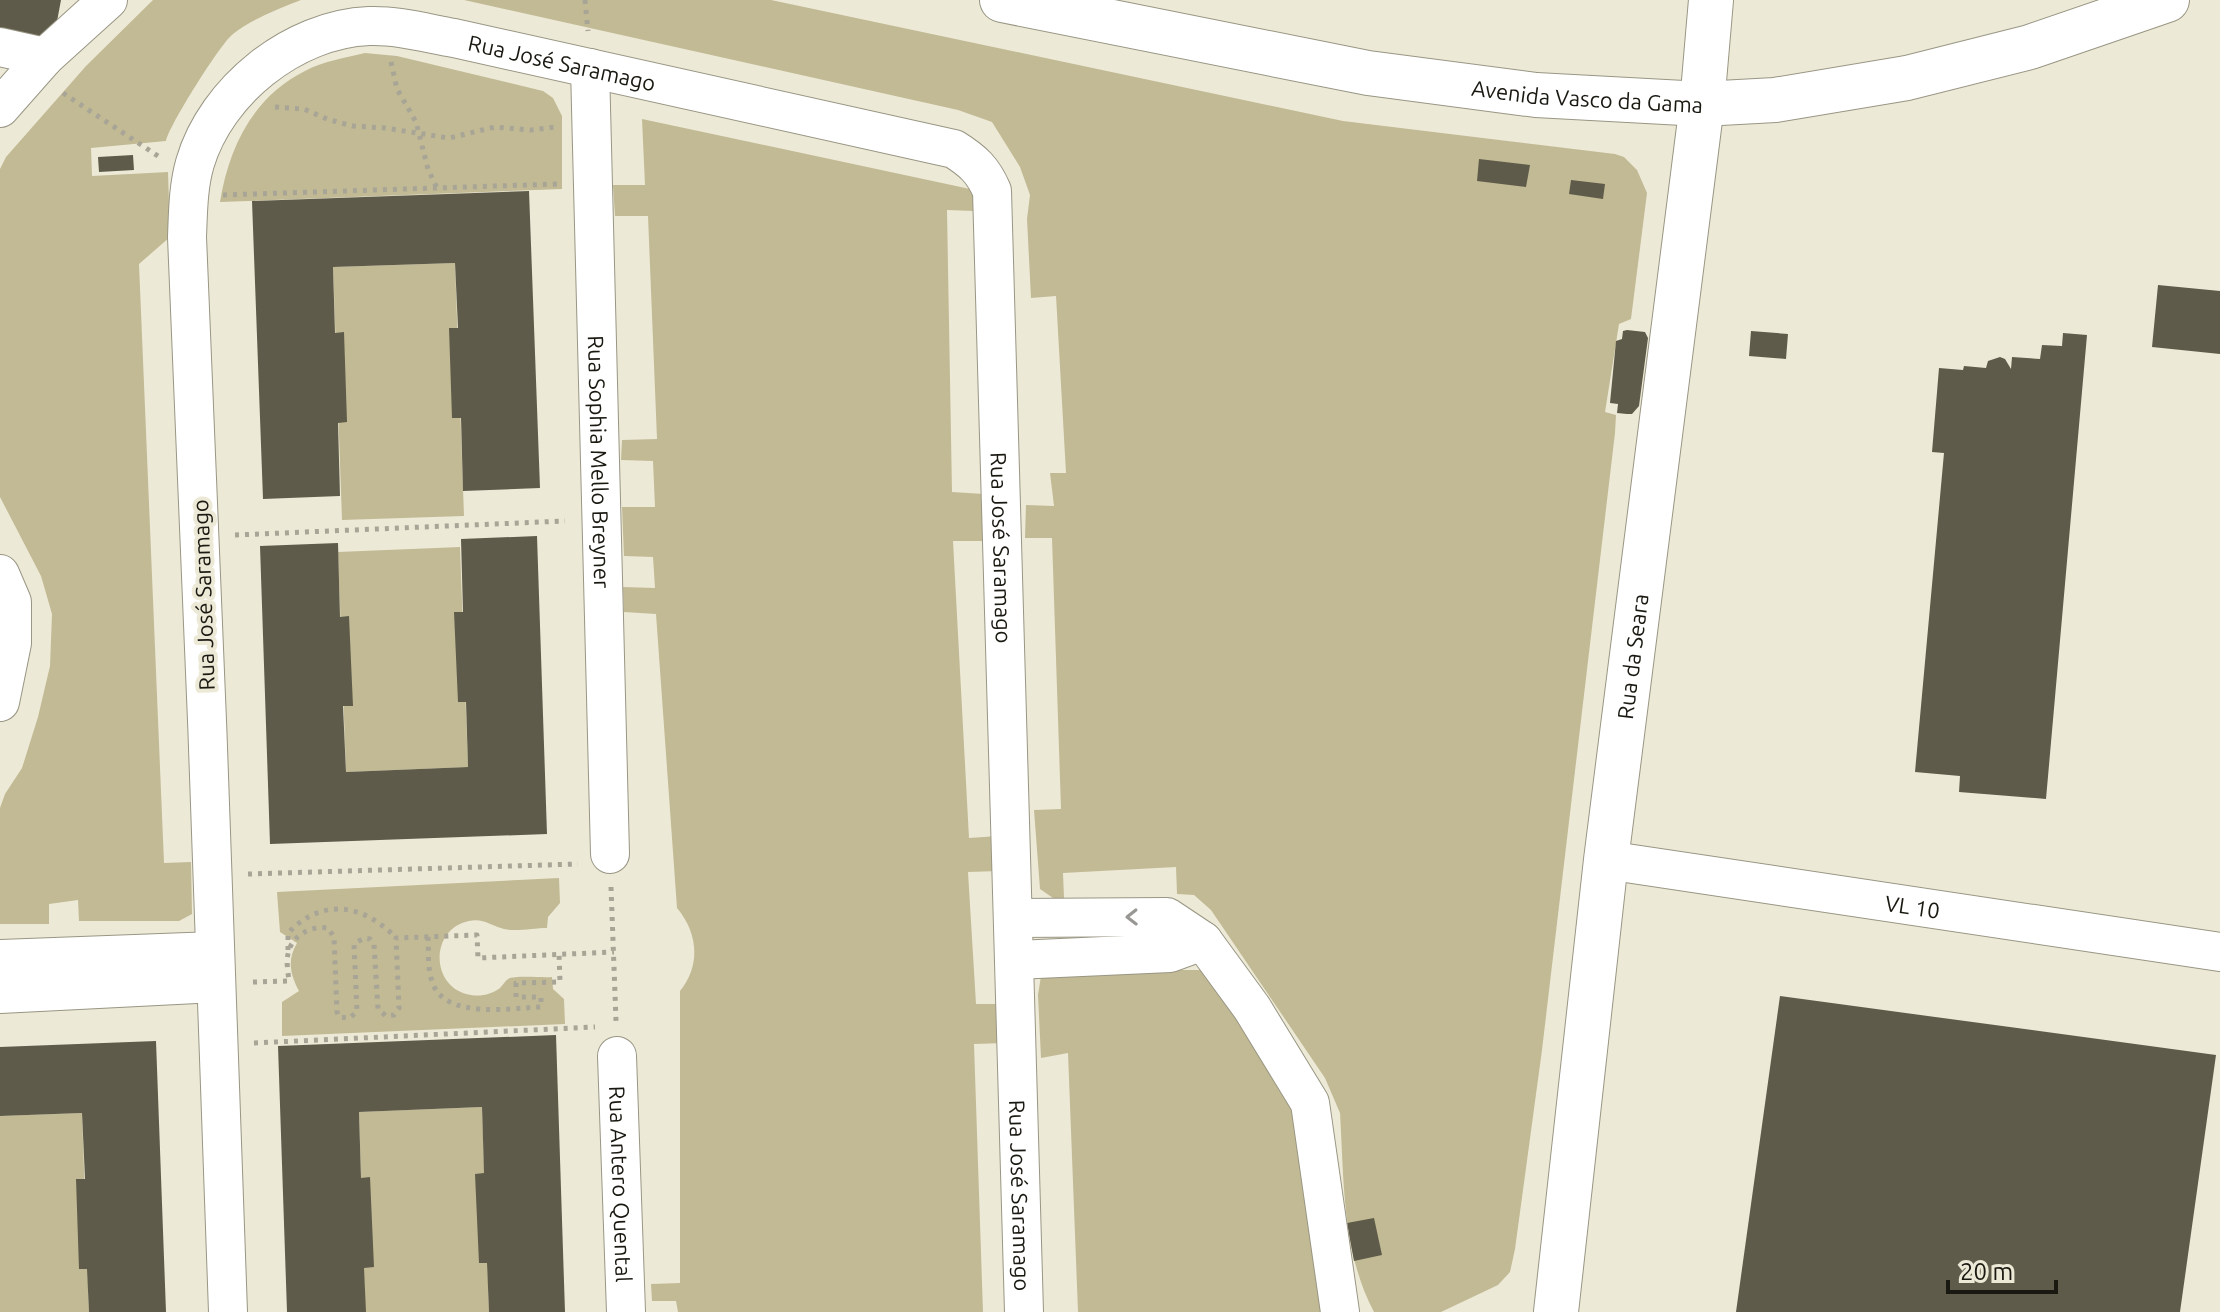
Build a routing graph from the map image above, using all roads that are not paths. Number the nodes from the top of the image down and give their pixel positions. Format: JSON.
{"nodes":[{"id":1,"x":108,"y":0,"type":"edge"},
{"id":2,"x":1002,"y":0,"type":"edge"},
{"id":3,"x":1711,"y":0,"type":"edge"},
{"id":4,"x":2167,"y":0,"type":"edge"},
{"id":5,"x":0,"y":47,"type":"edge"},
{"id":6,"x":38,"y":65,"type":"junction"},
{"id":7,"x":590,"y":68,"type":"junction"},
{"id":8,"x":1702,"y":104,"type":"junction"},
{"id":9,"x":0,"y":108,"type":"edge"},
{"id":10,"x":0,"y":574,"type":"edge"},
{"id":11,"x":0,"y":702,"type":"edge"},
{"id":12,"x":610,"y":858,"type":"road end"},
{"id":13,"x":1606,"y":860,"type":"junction"},
{"id":14,"x":1014,"y":918,"type":"junction"},
{"id":15,"x":1203,"y":941,"type":"junction"},
{"id":16,"x":2220,"y":952,"type":"edge"},
{"id":17,"x":0,"y":959,"type":"edge"},
{"id":18,"x":1014,"y":960,"type":"junction"},
{"id":19,"x":215,"y":967,"type":"junction"},
{"id":20,"x":0,"y":994,"type":"edge"},
{"id":21,"x":617,"y":1041,"type":"road end"},
{"id":22,"x":1549,"y":1308,"type":"edge"},
{"id":23,"x":228,"y":1312,"type":"edge"},
{"id":24,"x":626,"y":1312,"type":"edge"},
{"id":25,"x":1024,"y":1312,"type":"edge"},
{"id":26,"x":1340,"y":1312,"type":"edge"}],
"edges":[{"from":1,"to":6,"type":"street"},
{"from":2,"to":8,"type":"street","name":"Avenida Vasco da Gama"},
{"from":3,"to":8,"type":"street","name":"Rua da Seara"},
{"from":4,"to":8,"type":"street","name":"Avenida Vasco da Gama"},
{"from":5,"to":6,"type":"street"},
{"from":6,"to":9,"type":"street"},
{"from":7,"to":12,"type":"street","name":"Rua Sophia Mello Breyner"},
{"from":7,"to":14,"type":"street","name":"Rua José Saramago"},
{"from":7,"to":19,"type":"street","name":"Rua José Saramago"},
{"from":8,"to":13,"type":"street","name":"Rua da Seara"},
{"from":10,"to":11,"type":"street"},
{"from":13,"to":16,"type":"street","name":"VL 10"},
{"from":13,"to":22,"type":"street","name":"Rua da Seara"},
{"from":15,"to":14,"type":"street","one_way":true},
{"from":14,"to":18,"type":"street","name":"Rua José Saramago"},
{"from":15,"to":18,"type":"street"},
{"from":15,"to":26,"type":"street"},
{"from":17,"to":19,"type":"street"},
{"from":18,"to":25,"type":"street","name":"Rua José Saramago"},
{"from":19,"to":20,"type":"street"},
{"from":19,"to":23,"type":"street","name":"Rua José Saramago"},
{"from":21,"to":24,"type":"street","name":"Rua Antero Quental"}]}
